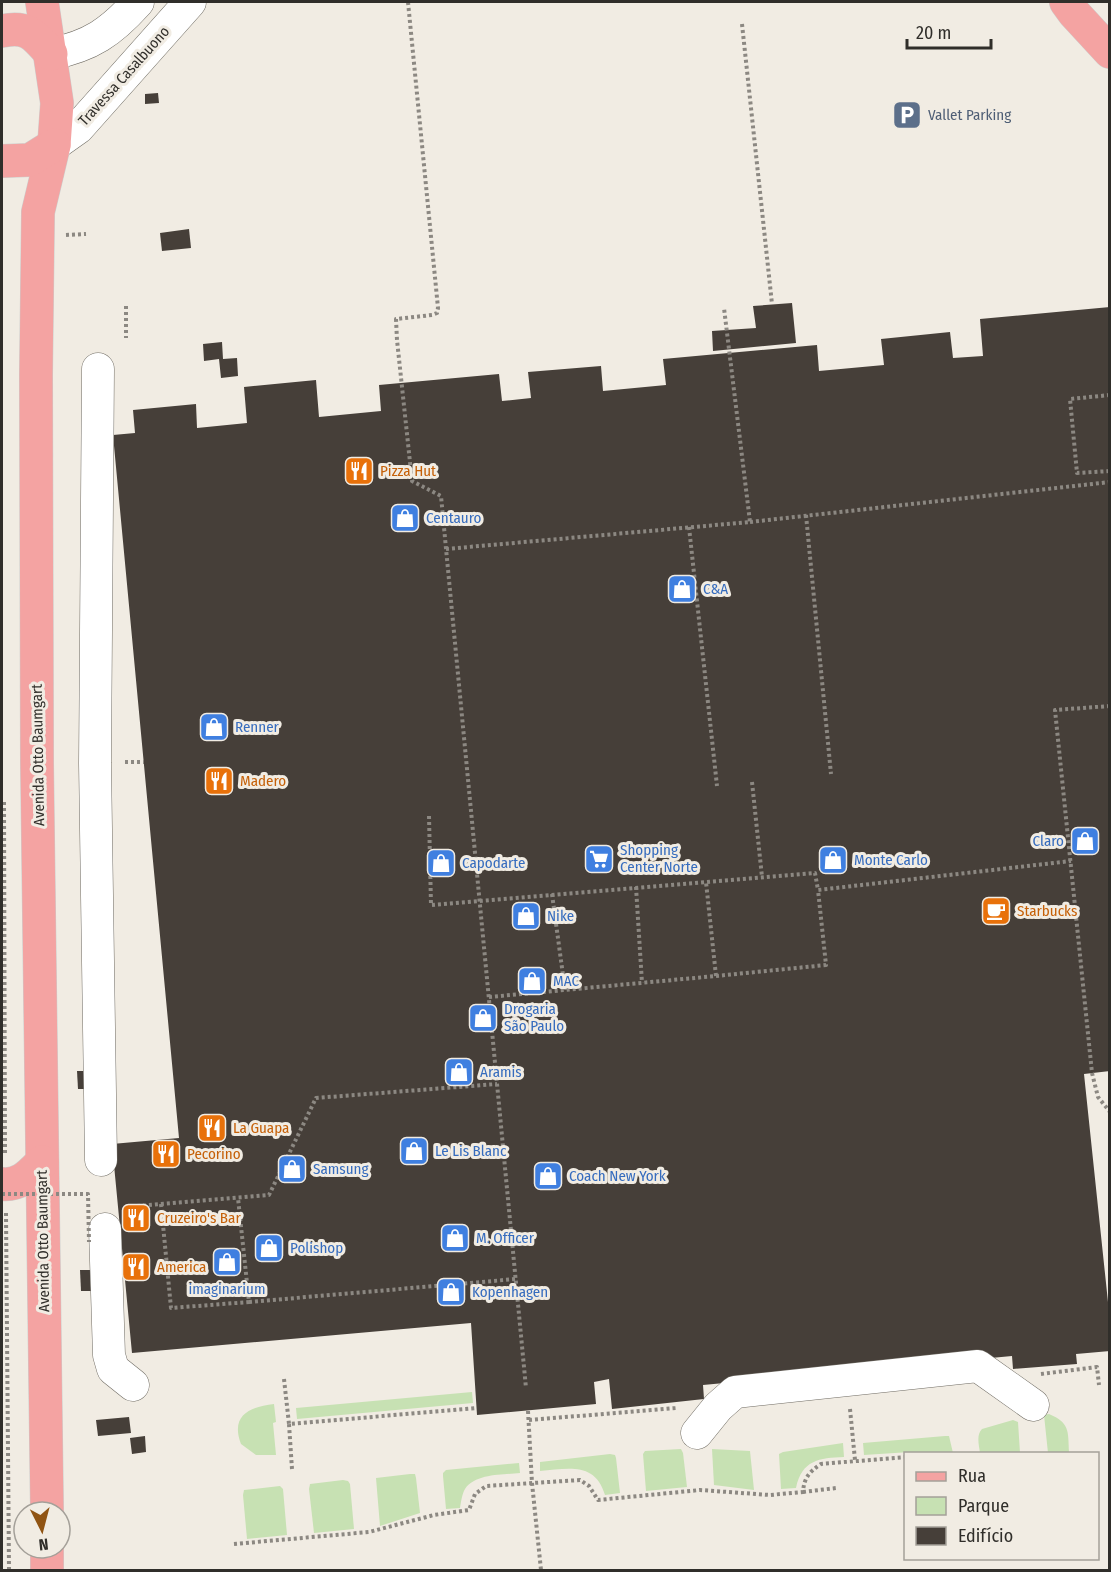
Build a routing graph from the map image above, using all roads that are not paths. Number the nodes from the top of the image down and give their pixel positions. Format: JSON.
{"nodes":[{"id":1,"x":42,"y":2,"type":"edge"},
{"id":2,"x":138,"y":2,"type":"edge"},
{"id":3,"x":190,"y":2,"type":"edge"},
{"id":4,"x":1066,"y":2,"type":"edge"},
{"id":5,"x":2,"y":31,"type":"edge"},
{"id":6,"x":1110,"y":52,"type":"edge"},
{"id":7,"x":51,"y":54,"type":"junction"},
{"id":8,"x":54,"y":145,"type":"junction"},
{"id":9,"x":2,"y":161,"type":"edge"},
{"id":10,"x":98,"y":369,"type":"dead end"},
{"id":11,"x":101,"y":1160,"type":"dead end"},
{"id":12,"x":42,"y":1162,"type":"junction"},
{"id":13,"x":2,"y":1184,"type":"edge"},
{"id":14,"x":2,"y":1201,"type":"edge"},
{"id":15,"x":42,"y":1222,"type":"junction"},
{"id":16,"x":104,"y":1226,"type":"road end"},
{"id":17,"x":133,"y":1385,"type":"dead end"},
{"id":18,"x":1033,"y":1405,"type":"dead end"},
{"id":19,"x":697,"y":1433,"type":"dead end"},
{"id":20,"x":47,"y":1500,"type":"edge"}],
"edges":[{"from":1,"to":7,"type":"main road","name":"Avenida Otto Baumgart"},
{"from":2,"to":7,"type":"lane"},
{"from":3,"to":8,"type":"lane","name":"Travessa Casalbuono"},
{"from":4,"to":6,"type":"main road"},
{"from":5,"to":7,"type":"main road"},
{"from":7,"to":8,"type":"main road","name":"Avenida Otto Baumgart"},
{"from":8,"to":9,"type":"main road"},
{"from":8,"to":12,"type":"main road","name":"Avenida Otto Baumgart"},
{"from":10,"to":11,"type":"lane"},
{"from":12,"to":13,"type":"main road"},
{"from":12,"to":15,"type":"main road","name":"Avenida Otto Baumgart"},
{"from":14,"to":15,"type":"main road"},
{"from":15,"to":20,"type":"main road","name":"Avenida Otto Baumgart"},
{"from":16,"to":17,"type":"lane"},
{"from":18,"to":19,"type":"lane"}]}
